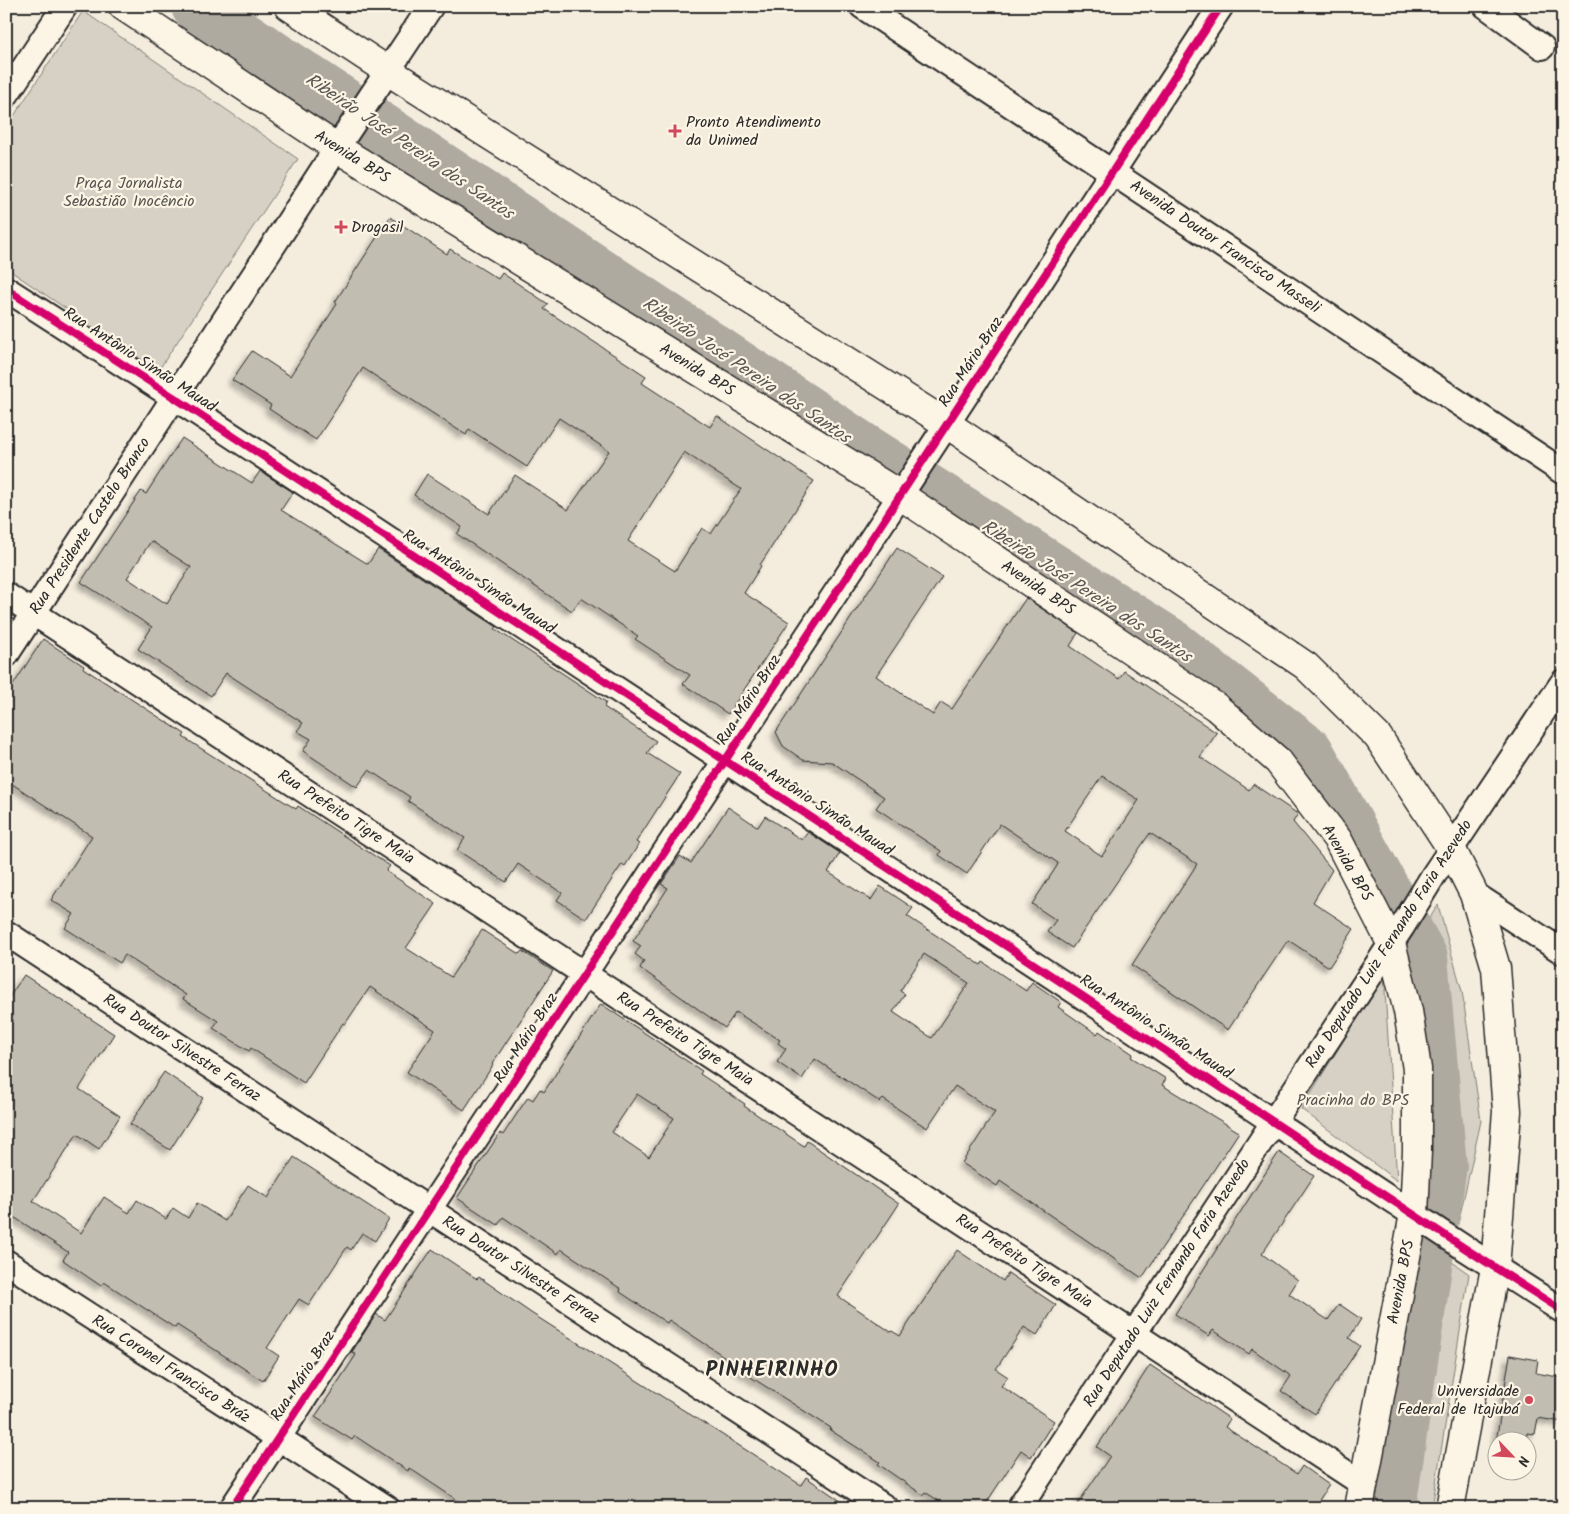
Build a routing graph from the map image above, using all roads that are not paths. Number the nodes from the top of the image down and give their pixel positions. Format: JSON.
{"nodes":[{"id":1,"x":65,"y":6,"type":"edge"},
{"id":2,"x":123,"y":6,"type":"edge"},
{"id":3,"x":289,"y":6,"type":"edge"},
{"id":4,"x":431,"y":6,"type":"edge"},
{"id":5,"x":862,"y":6,"type":"edge"},
{"id":6,"x":1221,"y":6,"type":"edge"},
{"id":7,"x":1486,"y":6,"type":"edge"},
{"id":8,"x":1542,"y":47,"type":"dead end"},
{"id":9,"x":384,"y":77,"type":"junction"},
{"id":10,"x":6,"y":95,"type":"edge"},
{"id":11,"x":340,"y":142,"type":"junction"},
{"id":12,"x":1112,"y":172,"type":"junction"},
{"id":13,"x":6,"y":289,"type":"edge"},
{"id":14,"x":175,"y":398,"type":"junction"},
{"id":15,"x":942,"y":431,"type":"junction"},
{"id":16,"x":1563,"y":472,"type":"edge"},
{"id":17,"x":905,"y":489,"type":"junction"},
{"id":18,"x":6,"y":595,"type":"edge"},
{"id":19,"x":34,"y":613,"type":"junction"},
{"id":20,"x":6,"y":655,"type":"edge"},
{"id":21,"x":1563,"y":682,"type":"edge"},
{"id":22,"x":725,"y":760,"type":"junction"},
{"id":23,"x":1451,"y":848,"type":"junction"},
{"id":24,"x":1474,"y":894,"type":"junction"},
{"id":25,"x":6,"y":933,"type":"edge"},
{"id":26,"x":1396,"y":935,"type":"junction"},
{"id":27,"x":1563,"y":952,"type":"edge"},
{"id":28,"x":585,"y":974,"type":"junction"},
{"id":29,"x":1274,"y":1121,"type":"junction"},
{"id":30,"x":429,"y":1209,"type":"junction"},
{"id":31,"x":1422,"y":1219,"type":"junction"},
{"id":32,"x":6,"y":1262,"type":"edge"},
{"id":33,"x":1495,"y":1268,"type":"junction"},
{"id":34,"x":1563,"y":1311,"type":"edge"},
{"id":35,"x":1134,"y":1333,"type":"junction"},
{"id":36,"x":278,"y":1438,"type":"junction"},
{"id":37,"x":1361,"y":1496,"type":"edge"},
{"id":38,"x":232,"y":1508,"type":"edge"},
{"id":39,"x":387,"y":1508,"type":"edge"},
{"id":40,"x":886,"y":1508,"type":"edge"},
{"id":41,"x":1019,"y":1508,"type":"edge"},
{"id":42,"x":1450,"y":1508,"type":"edge"}],
"edges":[{"from":1,"to":10,"type":"street"},
{"from":2,"to":11,"type":"main road","name":"Avenida BPS"},
{"from":3,"to":9,"type":"main road"},
{"from":4,"to":9,"type":"street"},
{"from":5,"to":12,"type":"street","name":"Avenida Doutor Francisco Masseli"},
{"from":6,"to":12,"type":"street","name":"Rua Mário Braz"},
{"from":7,"to":8,"type":"street"},
{"from":9,"to":11,"type":"street"},
{"from":9,"to":15,"type":"main road"},
{"from":11,"to":14,"type":"street"},
{"from":11,"to":17,"type":"main road","name":"Avenida BPS"},
{"from":12,"to":15,"type":"street","name":"Rua Mário Braz"},
{"from":12,"to":16,"type":"street","name":"Avenida Doutor Francisco Masseli"},
{"from":13,"to":14,"type":"street","name":"Rua Antônio Simão Mauad"},
{"from":14,"to":19,"type":"street","name":"Rua Presidente Castelo Branco"},
{"from":14,"to":22,"type":"street","name":"Rua Antônio Simão Mauad"},
{"from":15,"to":17,"type":"street","name":"Rua Mário Braz"},
{"from":15,"to":23,"type":"main road"},
{"from":17,"to":22,"type":"street","name":"Rua Mário Braz"},
{"from":17,"to":26,"type":"main road","name":"Avenida BPS"},
{"from":18,"to":19,"type":"street","name":"Rua Prefeito Tigre Maia"},
{"from":19,"to":20,"type":"street","name":"Rua Presidente Castelo Branco"},
{"from":19,"to":28,"type":"street","name":"Rua Prefeito Tigre Maia"},
{"from":21,"to":23,"type":"street","name":"Rua Deputado Luiz Fernando Faria Azevedo"},
{"from":22,"to":28,"type":"street","name":"Rua Mário Braz"},
{"from":22,"to":29,"type":"street","name":"Rua Antônio Simão Mauad"},
{"from":23,"to":24,"type":"main road"},
{"from":23,"to":26,"type":"street","name":"Rua Deputado Luiz Fernando Faria Azevedo"},
{"from":24,"to":27,"type":"street"},
{"from":24,"to":33,"type":"main road"},
{"from":25,"to":30,"type":"street","name":"Rua Doutor Silvestre Ferraz"},
{"from":26,"to":29,"type":"street","name":"Rua Deputado Luiz Fernando Faria Azevedo"},
{"from":26,"to":31,"type":"main road","name":"Avenida BPS"},
{"from":28,"to":30,"type":"street","name":"Rua Mário Braz"},
{"from":28,"to":35,"type":"street","name":"Rua Prefeito Tigre Maia"},
{"from":29,"to":31,"type":"street","name":"Rua Antônio Simão Mauad"},
{"from":29,"to":35,"type":"street","name":"Rua Deputado Luiz Fernando Faria Azevedo"},
{"from":30,"to":36,"type":"street","name":"Rua Mário Braz"},
{"from":30,"to":40,"type":"street","name":"Rua Doutor Silvestre Ferraz"},
{"from":31,"to":33,"type":"street","name":"Rua Antônio Simão Mauad"},
{"from":31,"to":37,"type":"main road","name":"Avenida BPS"},
{"from":32,"to":36,"type":"street","name":"Rua Coronel Francisco Bráz"},
{"from":33,"to":34,"type":"street","name":"Rua Antônio Simão Mauad"},
{"from":33,"to":42,"type":"main road"},
{"from":35,"to":37,"type":"street","name":"Rua Prefeito Tigre Maia"},
{"from":35,"to":41,"type":"street","name":"Rua Deputado Luiz Fernando Faria Azevedo"},
{"from":36,"to":38,"type":"street","name":"Rua Mário Braz"},
{"from":36,"to":39,"type":"street","name":"Rua Coronel Francisco Bráz"}]}
